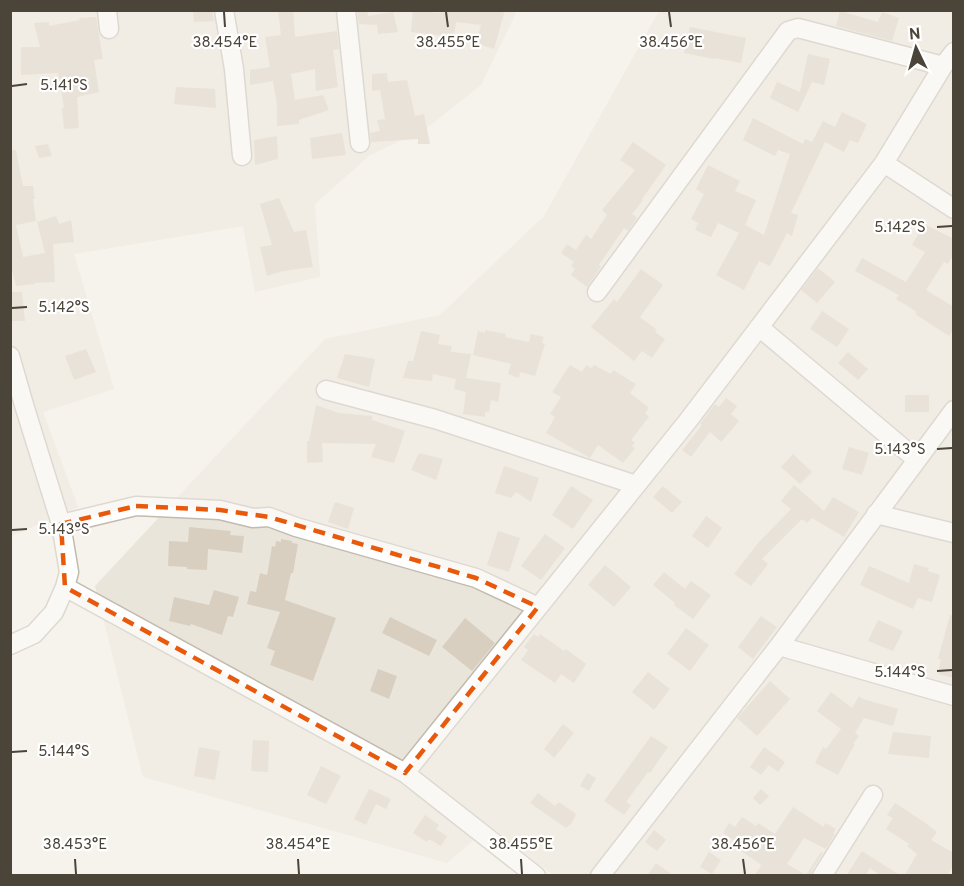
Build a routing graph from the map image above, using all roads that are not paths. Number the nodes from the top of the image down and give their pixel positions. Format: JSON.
{"nodes":[{"id":1,"x":107,"y":10,"type":"edge"},
{"id":2,"x":224,"y":10,"type":"edge"},
{"id":3,"x":346,"y":10,"type":"edge"},
{"id":4,"x":109,"y":29,"type":"dead end"},
{"id":5,"x":948,"y":59,"type":"edge"},
{"id":6,"x":360,"y":142,"type":"dead end"},
{"id":7,"x":242,"y":156,"type":"dead end"},
{"id":8,"x":884,"y":163,"type":"junction"},
{"id":9,"x":954,"y":209,"type":"edge"},
{"id":10,"x":597,"y":292,"type":"dead end"},
{"id":11,"x":759,"y":327,"type":"junction"},
{"id":12,"x":10,"y":356,"type":"edge"},
{"id":13,"x":326,"y":390,"type":"dead end"},
{"id":14,"x":953,"y":413,"type":"edge"},
{"id":15,"x":916,"y":459,"type":"junction"},
{"id":16,"x":636,"y":485,"type":"junction"},
{"id":17,"x":876,"y":514,"type":"junction"},
{"id":18,"x":61,"y":524,"type":"junction"},
{"id":19,"x":954,"y":533,"type":"edge"},
{"id":20,"x":65,"y":587,"type":"junction"},
{"id":21,"x":538,"y":607,"type":"junction"},
{"id":22,"x":10,"y":645,"type":"edge"},
{"id":23,"x":779,"y":646,"type":"junction"},
{"id":24,"x":954,"y":696,"type":"edge"},
{"id":25,"x":405,"y":773,"type":"junction"},
{"id":26,"x":873,"y":795,"type":"dead end"},
{"id":27,"x":536,"y":876,"type":"edge"},
{"id":28,"x":600,"y":876,"type":"edge"},
{"id":29,"x":822,"y":876,"type":"edge"}],
"edges":[{"from":1,"to":4,"type":"street"},
{"from":2,"to":7,"type":"street"},
{"from":3,"to":6,"type":"street"},
{"from":5,"to":8,"type":"street"},
{"from":5,"to":10,"type":"street"},
{"from":8,"to":9,"type":"street"},
{"from":8,"to":11,"type":"street"},
{"from":11,"to":15,"type":"street"},
{"from":11,"to":16,"type":"street"},
{"from":12,"to":18,"type":"street"},
{"from":13,"to":16,"type":"street"},
{"from":14,"to":15,"type":"street"},
{"from":15,"to":17,"type":"street"},
{"from":16,"to":21,"type":"street"},
{"from":17,"to":19,"type":"street"},
{"from":17,"to":23,"type":"street"},
{"from":18,"to":20,"type":"street"},
{"from":18,"to":21,"type":"street"},
{"from":20,"to":22,"type":"street"},
{"from":20,"to":25,"type":"street"},
{"from":21,"to":25,"type":"street"},
{"from":23,"to":24,"type":"street"},
{"from":23,"to":28,"type":"street"},
{"from":25,"to":27,"type":"street"},
{"from":26,"to":29,"type":"street"}]}
